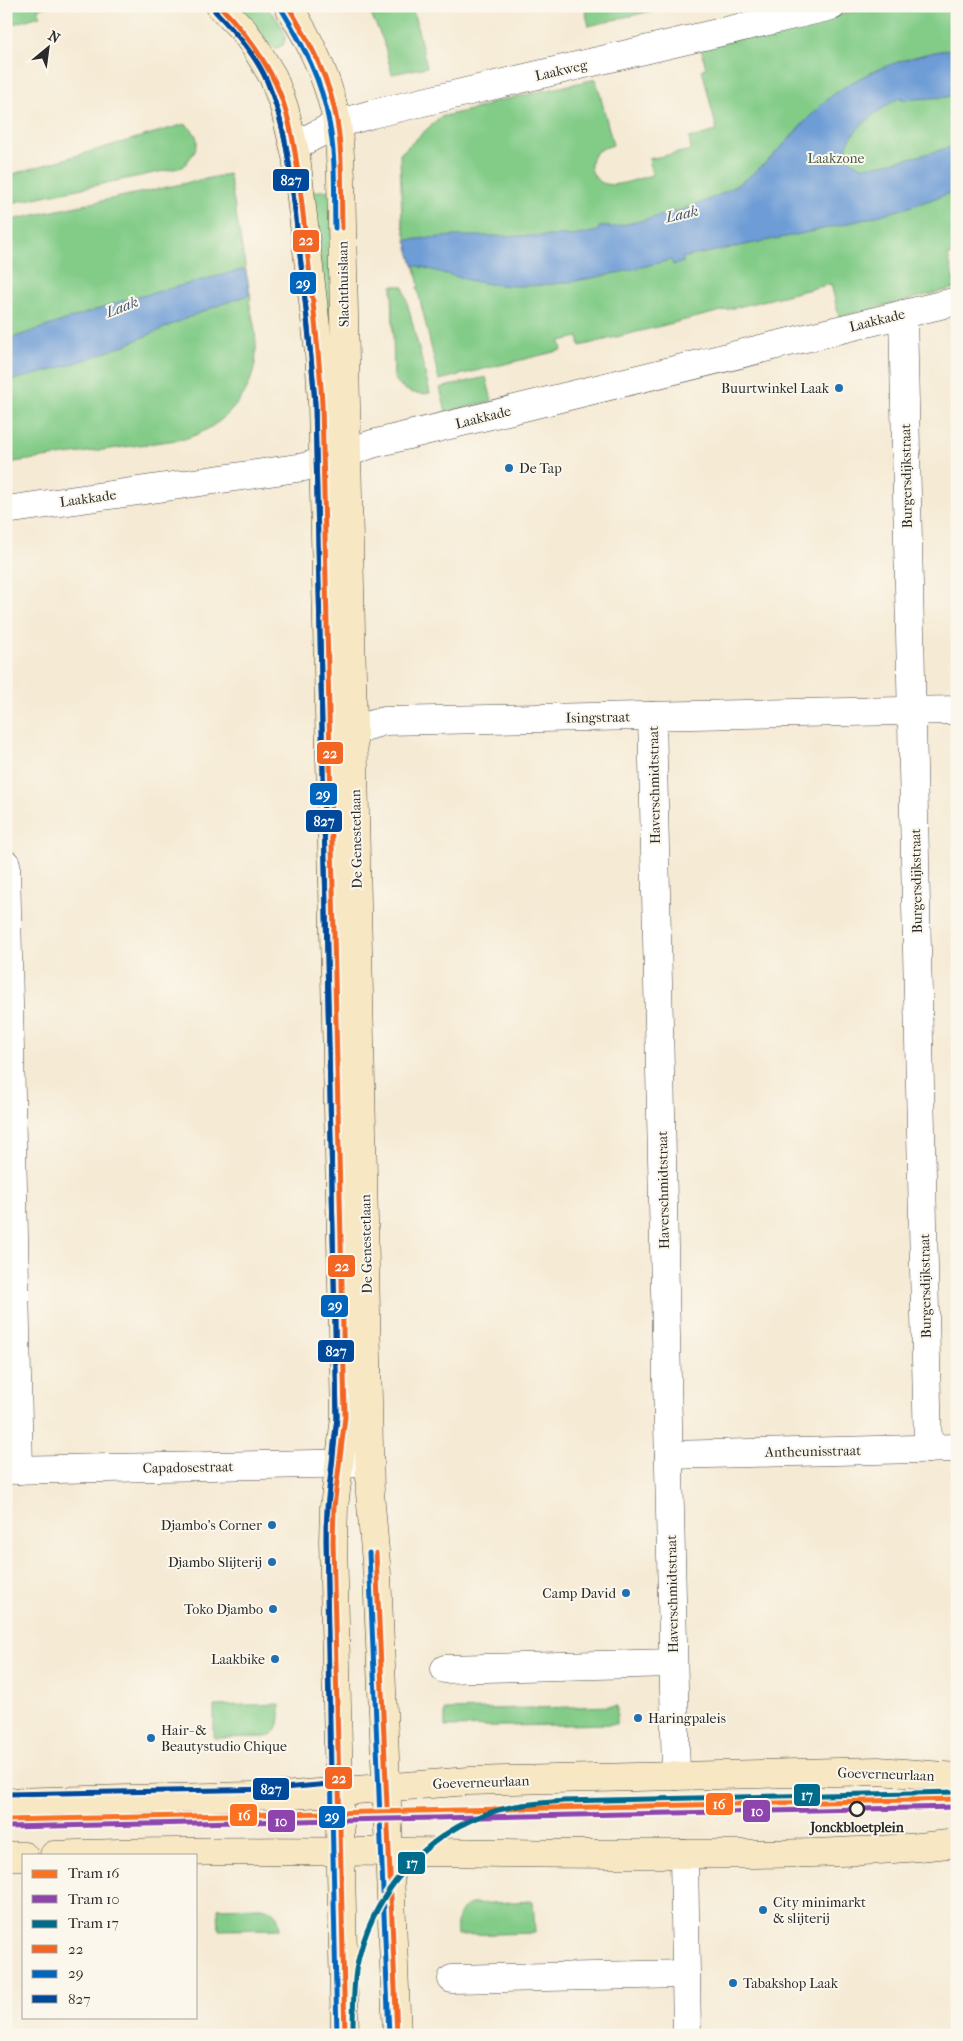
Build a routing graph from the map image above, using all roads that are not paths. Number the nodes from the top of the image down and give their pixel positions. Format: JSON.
{"nodes":[{"id":1,"x":220,"y":6,"type":"edge"},
{"id":2,"x":288,"y":6,"type":"edge"},
{"id":3,"x":832,"y":6,"type":"edge"},
{"id":4,"x":337,"y":124,"type":"junction"},
{"id":5,"x":294,"y":146,"type":"junction"},
{"id":6,"x":957,"y":301,"type":"edge"},
{"id":7,"x":903,"y":314,"type":"junction"},
{"id":8,"x":336,"y":458,"type":"junction"},
{"id":9,"x":6,"y":510,"type":"edge"},
{"id":10,"x":912,"y":710,"type":"junction"},
{"id":11,"x":957,"y":710,"type":"edge"},
{"id":12,"x":652,"y":716,"type":"junction"},
{"id":13,"x":342,"y":730,"type":"junction"},
{"id":14,"x":6,"y":864,"type":"edge"},
{"id":15,"x":928,"y":1448,"type":"junction"},
{"id":16,"x":957,"y":1448,"type":"edge"},
{"id":17,"x":669,"y":1455,"type":"junction"},
{"id":18,"x":370,"y":1463,"type":"junction"},
{"id":19,"x":339,"y":1464,"type":"junction"},
{"id":20,"x":13,"y":1470,"type":"edge"},
{"id":21,"x":673,"y":1663,"type":"junction"},
{"id":22,"x":445,"y":1669,"type":"dead end"},
{"id":23,"x":676,"y":1776,"type":"junction"},
{"id":24,"x":957,"y":1777,"type":"edge"},
{"id":25,"x":386,"y":1787,"type":"junction"},
{"id":26,"x":338,"y":1791,"type":"junction"},
{"id":27,"x":6,"y":1802,"type":"edge"},
{"id":28,"x":957,"y":1843,"type":"edge"},
{"id":29,"x":341,"y":1851,"type":"junction"},
{"id":30,"x":390,"y":1852,"type":"junction"},
{"id":31,"x":99,"y":1854,"type":"edge"},
{"id":32,"x":684,"y":1854,"type":"junction"},
{"id":33,"x":6,"y":1856,"type":"edge"},
{"id":34,"x":22,"y":1856,"type":"edge"},
{"id":35,"x":685,"y":1974,"type":"junction"},
{"id":36,"x":452,"y":1979,"type":"dead end"},
{"id":37,"x":345,"y":2035,"type":"edge"},
{"id":38,"x":397,"y":2035,"type":"edge"},
{"id":39,"x":687,"y":2035,"type":"edge"}],
"edges":[{"from":1,"to":5,"type":"main road","name":"Slachthuislaan"},
{"from":2,"to":4,"type":"main road","name":"Slachthuislaan"},
{"from":3,"to":4,"type":"street","name":"Laakweg"},
{"from":4,"to":5,"type":"street","name":"Laakweg"},
{"from":4,"to":8,"type":"main road","name":"Slachthuislaan"},
{"from":5,"to":8,"type":"main road","name":"Slachthuislaan"},
{"from":6,"to":7,"type":"street","name":"Laakkade"},
{"from":7,"to":8,"type":"street","name":"Laakkade"},
{"from":7,"to":10,"type":"street","name":"Burgersdijkstraat"},
{"from":8,"to":9,"type":"street","name":"Laakkade"},
{"from":8,"to":13,"type":"main road","name":"De Genestetlaan"},
{"from":10,"to":11,"type":"street","name":"Isingstraat"},
{"from":10,"to":12,"type":"street","name":"Isingstraat"},
{"from":10,"to":15,"type":"street","name":"Burgersdijkstraat"},
{"from":12,"to":13,"type":"street","name":"Isingstraat"},
{"from":12,"to":17,"type":"street","name":"Haverschmidtstraat"},
{"from":13,"to":18,"type":"main road","name":"De Genestetlaan"},
{"from":13,"to":19,"type":"main road","name":"De Genestetlaan"},
{"from":14,"to":20,"type":"street"},
{"from":15,"to":16,"type":"street","name":"Antheunisstraat"},
{"from":15,"to":17,"type":"street","name":"Antheunisstraat"},
{"from":17,"to":21,"type":"street","name":"Haverschmidtstraat"},
{"from":18,"to":19,"type":"street","name":"Capadosestraat"},
{"from":18,"to":25,"type":"main road","name":"De Genestetlaan"},
{"from":19,"to":20,"type":"street","name":"Capadosestraat"},
{"from":19,"to":26,"type":"main road","name":"De Genestetlaan"},
{"from":21,"to":22,"type":"street"},
{"from":21,"to":23,"type":"street"},
{"from":23,"to":24,"type":"main road","name":"Goeverneurlaan"},
{"from":23,"to":25,"type":"main road","name":"Goeverneurlaan"},
{"from":25,"to":26,"type":"main road","name":"Goeverneurlaan"},
{"from":25,"to":30,"type":"main road","name":"De Genestetlaan"},
{"from":26,"to":27,"type":"main road","name":"Goeverneurlaan"},
{"from":26,"to":29,"type":"main road","name":"De Genestetlaan"},
{"from":28,"to":32,"type":"main road"},
{"from":29,"to":30,"type":"main road"},
{"from":29,"to":31,"type":"main road"},
{"from":29,"to":37,"type":"main road","name":"De Genestetlaan"},
{"from":30,"to":32,"type":"main road"},
{"from":30,"to":38,"type":"main road","name":"De Genestetlaan"},
{"from":32,"to":35,"type":"street"},
{"from":33,"to":34,"type":"main road"},
{"from":35,"to":36,"type":"street"},
{"from":35,"to":39,"type":"street"}]}
